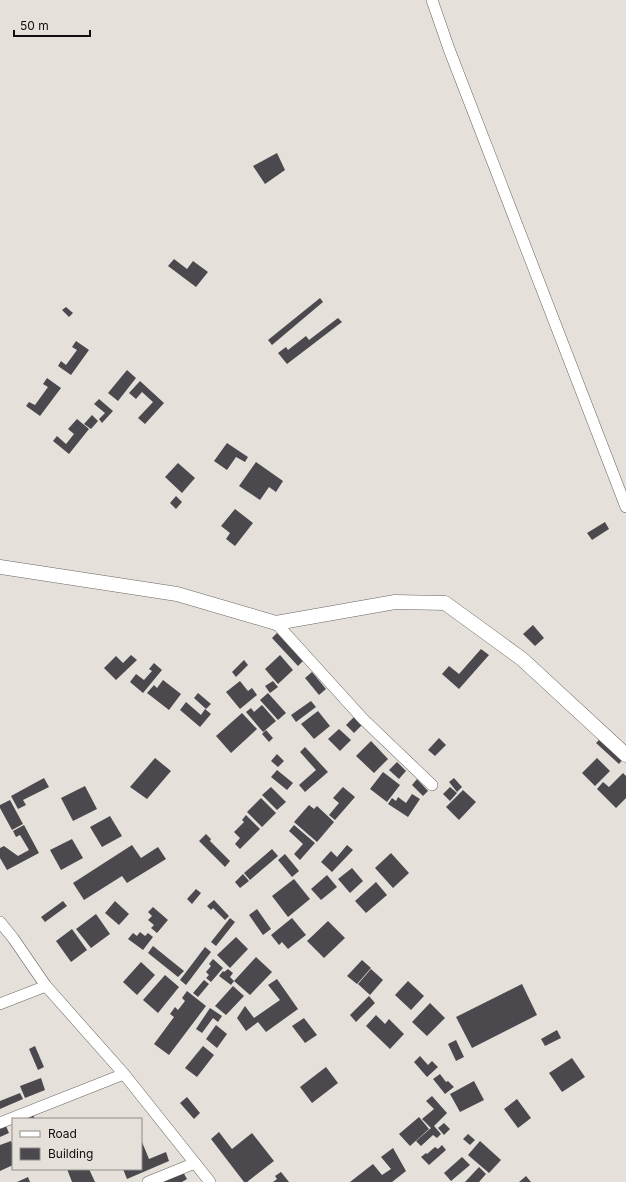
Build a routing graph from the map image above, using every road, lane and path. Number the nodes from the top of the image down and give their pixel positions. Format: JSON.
{"nodes":[{"id":1,"x":432,"y":0,"type":"edge"},
{"id":2,"x":626,"y":507,"type":"edge"},
{"id":3,"x":0,"y":567,"type":"edge"},
{"id":4,"x":276,"y":623,"type":"junction"},
{"id":5,"x":626,"y":755,"type":"edge"},
{"id":6,"x":432,"y":785,"type":"dead end"},
{"id":7,"x":0,"y":922,"type":"edge"},
{"id":8,"x":46,"y":986,"type":"junction"},
{"id":9,"x":0,"y":1004,"type":"edge"},
{"id":10,"x":124,"y":1074,"type":"junction"},
{"id":11,"x":12,"y":1118,"type":"edge"},
{"id":12,"x":13,"y":1118,"type":"edge"},
{"id":13,"x":0,"y":1123,"type":"edge"},
{"id":14,"x":195,"y":1164,"type":"junction"},
{"id":15,"x":148,"y":1182,"type":"edge"},
{"id":16,"x":210,"y":1182,"type":"edge"}],
"edges":[{"from":1,"to":2,"type":"street"},
{"from":3,"to":4,"type":"street"},
{"from":4,"to":5,"type":"street"},
{"from":4,"to":6,"type":"street"},
{"from":7,"to":8,"type":"street"},
{"from":8,"to":9,"type":"street"},
{"from":8,"to":10,"type":"street"},
{"from":10,"to":12,"type":"street"},
{"from":10,"to":14,"type":"street"},
{"from":11,"to":13,"type":"street"},
{"from":14,"to":15,"type":"street"},
{"from":14,"to":16,"type":"street"}]}
